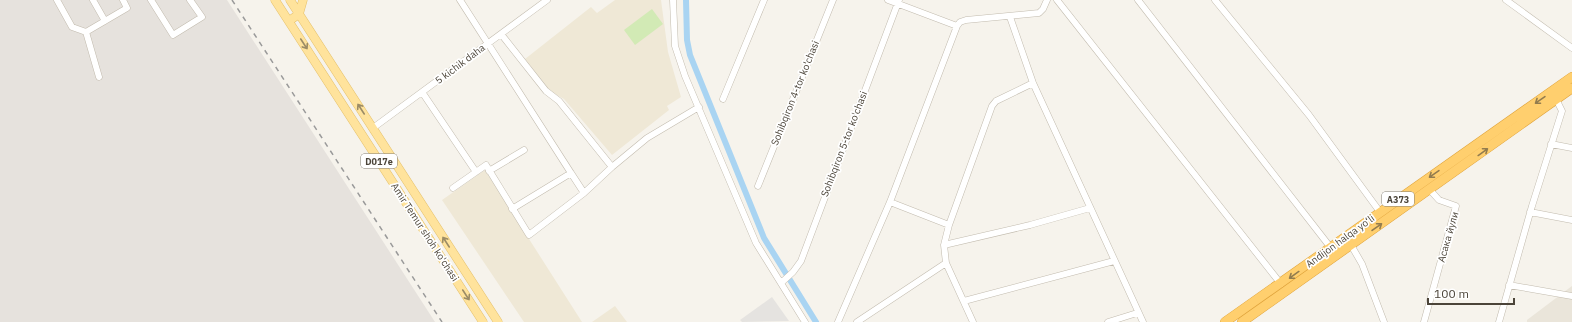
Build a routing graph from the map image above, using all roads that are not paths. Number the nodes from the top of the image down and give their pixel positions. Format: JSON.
{"nodes":[{"id":1,"x":57,"y":0,"type":"edge"},
{"id":2,"x":94,"y":0,"type":"edge"},
{"id":3,"x":122,"y":0,"type":"edge"},
{"id":4,"x":151,"y":0,"type":"edge"},
{"id":5,"x":190,"y":0,"type":"edge"},
{"id":6,"x":275,"y":0,"type":"edge"},
{"id":7,"x":290,"y":0,"type":"edge"},
{"id":8,"x":303,"y":0,"type":"edge"},
{"id":9,"x":460,"y":0,"type":"edge"},
{"id":10,"x":547,"y":0,"type":"edge"},
{"id":11,"x":673,"y":0,"type":"edge"},
{"id":12,"x":764,"y":0,"type":"edge"},
{"id":13,"x":833,"y":0,"type":"edge"},
{"id":14,"x":888,"y":0,"type":"edge"},
{"id":15,"x":1047,"y":0,"type":"edge"},
{"id":16,"x":1057,"y":0,"type":"edge"},
{"id":17,"x":1138,"y":0,"type":"edge"},
{"id":18,"x":1215,"y":0,"type":"edge"},
{"id":19,"x":1506,"y":0,"type":"edge"},
{"id":20,"x":898,"y":2,"type":"edge"},
{"id":21,"x":280,"y":8,"type":"junction"},
{"id":22,"x":299,"y":14,"type":"junction"},
{"id":23,"x":1010,"y":17,"type":"junction"},
{"id":24,"x":105,"y":21,"type":"junction"},
{"id":25,"x":289,"y":21,"type":"junction"},
{"id":26,"x":957,"y":26,"type":"junction"},
{"id":27,"x":86,"y":32,"type":"junction"},
{"id":28,"x":501,"y":34,"type":"junction"},
{"id":29,"x":488,"y":43,"type":"junction"},
{"id":30,"x":1572,"y":48,"type":"edge"},
{"id":31,"x":99,"y":77,"type":"dead end"},
{"id":32,"x":1572,"y":77,"type":"edge"},
{"id":33,"x":1033,"y":83,"type":"junction"},
{"id":34,"x":1572,"y":88,"type":"edge"},
{"id":35,"x":422,"y":92,"type":"junction"},
{"id":36,"x":723,"y":99,"type":"dead end"},
{"id":37,"x":1556,"y":99,"type":"junction"},
{"id":38,"x":698,"y":107,"type":"junction"},
{"id":39,"x":373,"y":128,"type":"junction"},
{"id":40,"x":1551,"y":144,"type":"junction"},
{"id":41,"x":1572,"y":148,"type":"edge"},
{"id":42,"x":524,"y":150,"type":"dead end"},
{"id":43,"x":612,"y":167,"type":"junction"},
{"id":44,"x":489,"y":171,"type":"junction"},
{"id":45,"x":476,"y":172,"type":"junction"},
{"id":46,"x":571,"y":173,"type":"junction"},
{"id":47,"x":758,"y":186,"type":"dead end"},
{"id":48,"x":453,"y":188,"type":"dead end"},
{"id":49,"x":1430,"y":190,"type":"junction"},
{"id":50,"x":584,"y":193,"type":"junction"},
{"id":51,"x":890,"y":202,"type":"junction"},
{"id":52,"x":1090,"y":208,"type":"junction"},
{"id":53,"x":512,"y":209,"type":"junction"},
{"id":54,"x":1380,"y":212,"type":"junction"},
{"id":55,"x":1530,"y":212,"type":"junction"},
{"id":56,"x":1572,"y":220,"type":"edge"},
{"id":57,"x":949,"y":225,"type":"junction"},
{"id":58,"x":944,"y":245,"type":"junction"},
{"id":59,"x":1351,"y":245,"type":"junction"},
{"id":60,"x":1331,"y":248,"type":"junction"},
{"id":61,"x":1114,"y":261,"type":"junction"},
{"id":62,"x":946,"y":263,"type":"junction"},
{"id":63,"x":782,"y":282,"type":"junction"},
{"id":64,"x":1281,"y":284,"type":"junction"},
{"id":65,"x":1509,"y":285,"type":"junction"},
{"id":66,"x":1572,"y":296,"type":"edge"},
{"id":67,"x":964,"y":301,"type":"junction"},
{"id":68,"x":1137,"y":312,"type":"junction"},
{"id":69,"x":484,"y":322,"type":"edge"},
{"id":70,"x":498,"y":322,"type":"edge"},
{"id":71,"x":805,"y":322,"type":"edge"},
{"id":72,"x":838,"y":322,"type":"edge"},
{"id":73,"x":857,"y":322,"type":"edge"},
{"id":74,"x":974,"y":322,"type":"edge"},
{"id":75,"x":1108,"y":322,"type":"edge"},
{"id":76,"x":1143,"y":322,"type":"edge"},
{"id":77,"x":1225,"y":322,"type":"edge"},
{"id":78,"x":1242,"y":322,"type":"edge"},
{"id":79,"x":1384,"y":322,"type":"edge"},
{"id":80,"x":1424,"y":322,"type":"edge"},
{"id":81,"x":1499,"y":322,"type":"edge"}],
"edges":[{"from":1,"to":27,"type":"street"},
{"from":2,"to":24,"type":"street"},
{"from":3,"to":24,"type":"street"},
{"from":4,"to":5,"type":"street"},
{"from":6,"to":21,"type":"main road","name":"Amir Temur shoh ko'chasi","number":"D017e"},
{"from":7,"to":21,"type":"main road"},
{"from":7,"to":22,"type":"main road","name":"Amir Temur shoh ko'chasi","number":"D017e"},
{"from":8,"to":22,"type":"main road"},
{"from":9,"to":29,"type":"street"},
{"from":10,"to":28,"type":"street","name":"5 kichik daha"},
{"from":11,"to":38,"type":"street"},
{"from":12,"to":36,"type":"street"},
{"from":13,"to":47,"type":"street","name":"Sohibqiron 4-tor ko'chasi"},
{"from":14,"to":20,"type":"street"},
{"from":15,"to":23,"type":"street"},
{"from":16,"to":64,"type":"street"},
{"from":17,"to":60,"type":"street"},
{"from":18,"to":54,"type":"street"},
{"from":19,"to":30,"type":"street"},
{"from":20,"to":26,"type":"street"},
{"from":20,"to":63,"type":"street","name":"Sohibqiron 5-tor ko'chasi"},
{"from":21,"to":25,"type":"main road","name":"Amir Temur shoh ko'chasi","number":"D017e"},
{"from":22,"to":25,"type":"main road"},
{"from":39,"to":22,"type":"main road","name":"Amir Temur shoh ko'chasi","number":"D017e","one_way":true},
{"from":23,"to":26,"type":"street"},
{"from":23,"to":33,"type":"street"},
{"from":24,"to":27,"type":"street"},
{"from":25,"to":69,"type":"main road","name":"Amir Temur shoh ko'chasi","number":"D017e","one_way":true},
{"from":26,"to":51,"type":"street"},
{"from":27,"to":31,"type":"street"},
{"from":28,"to":29,"type":"street","name":"5 kichik daha"},
{"from":28,"to":43,"type":"street"},
{"from":29,"to":35,"type":"street","name":"5 kichik daha"},
{"from":29,"to":46,"type":"street"},
{"from":32,"to":54,"type":"highway","name":"Andijon halqa yo‘li","number":"A373","one_way":true},
{"from":33,"to":52,"type":"street"},
{"from":33,"to":57,"type":"street"},
{"from":34,"to":37,"type":"highway","name":"Andijon halqa yo‘li","number":"A373"},
{"from":35,"to":39,"type":"street","name":"5 kichik daha"},
{"from":35,"to":45,"type":"street"},
{"from":37,"to":40,"type":"street"},
{"from":49,"to":37,"type":"highway","name":"Andijon halqa yo‘li","number":"A373","one_way":true},
{"from":38,"to":43,"type":"street"},
{"from":38,"to":63,"type":"street"},
{"from":70,"to":39,"type":"main road","name":"Amir Temur shoh ko'chasi","number":"D017e","one_way":true},
{"from":40,"to":41,"type":"street"},
{"from":40,"to":55,"type":"street"},
{"from":42,"to":44,"type":"street"},
{"from":43,"to":50,"type":"street"},
{"from":44,"to":45,"type":"street"},
{"from":44,"to":53,"type":"street"},
{"from":45,"to":48,"type":"street"},
{"from":46,"to":50,"type":"street"},
{"from":46,"to":53,"type":"street"},
{"from":59,"to":49,"type":"highway","name":"Andijon halqa yo‘li","number":"A373","one_way":true},
{"from":49,"to":80,"type":"street","name":"Асака йули"},
{"from":50,"to":53,"type":"street"},
{"from":51,"to":57,"type":"street"},
{"from":51,"to":72,"type":"street"},
{"from":52,"to":58,"type":"street"},
{"from":52,"to":61,"type":"street"},
{"from":54,"to":60,"type":"highway","name":"Andijon halqa yo‘li","number":"A373"},
{"from":55,"to":56,"type":"street"},
{"from":55,"to":65,"type":"street"},
{"from":57,"to":58,"type":"street"},
{"from":58,"to":62,"type":"street"},
{"from":59,"to":78,"type":"highway","name":"Andijon halqa yo‘li","number":"A373"},
{"from":59,"to":79,"type":"street"},
{"from":60,"to":64,"type":"highway","name":"Andijon halqa yo‘li","number":"A373","one_way":true},
{"from":61,"to":67,"type":"street"},
{"from":61,"to":68,"type":"street"},
{"from":62,"to":67,"type":"street"},
{"from":62,"to":73,"type":"street"},
{"from":63,"to":71,"type":"street"},
{"from":64,"to":77,"type":"highway","name":"Andijon halqa yo‘li","number":"A373"},
{"from":65,"to":66,"type":"street"},
{"from":65,"to":81,"type":"street"},
{"from":67,"to":74,"type":"street"},
{"from":68,"to":75,"type":"street"},
{"from":68,"to":76,"type":"street"}]}
